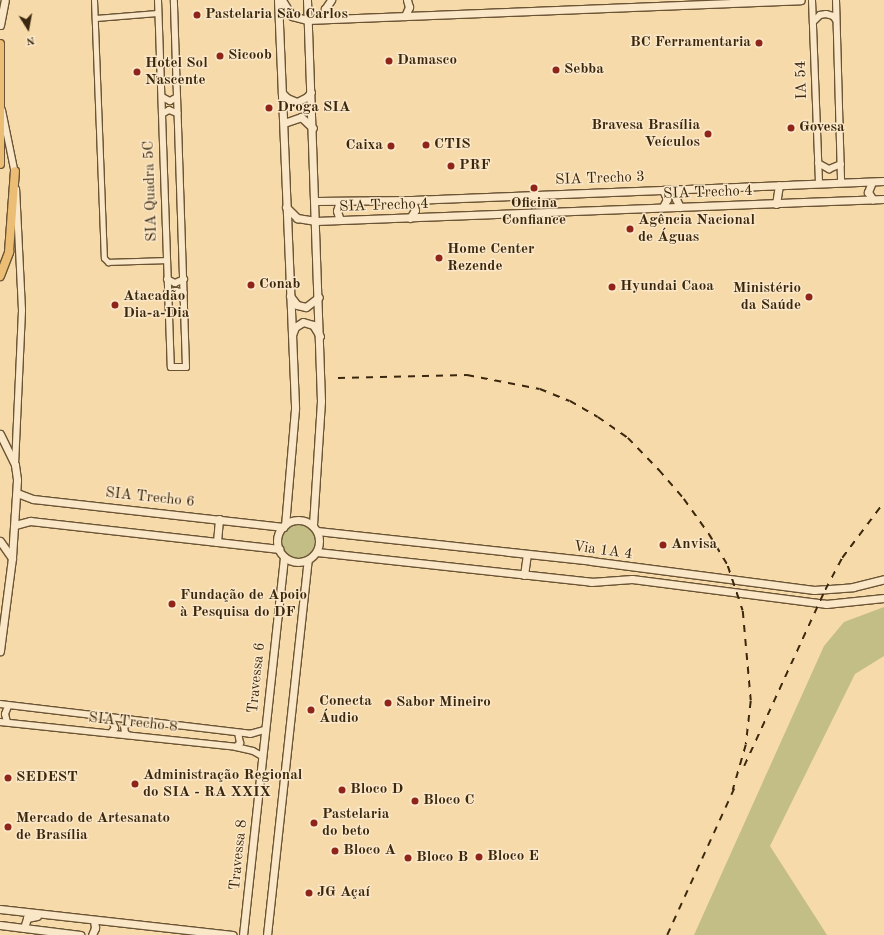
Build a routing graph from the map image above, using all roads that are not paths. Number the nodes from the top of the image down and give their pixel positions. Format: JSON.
{"nodes":[{"id":1,"x":5,"y":0,"type":"edge"},
{"id":2,"x":94,"y":0,"type":"edge"},
{"id":3,"x":158,"y":0,"type":"edge"},
{"id":4,"x":174,"y":0,"type":"edge"},
{"id":5,"x":278,"y":0,"type":"edge"},
{"id":6,"x":282,"y":0,"type":"edge"},
{"id":7,"x":307,"y":0,"type":"edge"},
{"id":8,"x":331,"y":0,"type":"edge"},
{"id":9,"x":407,"y":0,"type":"edge"},
{"id":10,"x":801,"y":0,"type":"edge"},
{"id":11,"x":812,"y":0,"type":"edge"},
{"id":12,"x":836,"y":0,"type":"edge"},
{"id":13,"x":658,"y":3,"type":"edge"},
{"id":14,"x":672,"y":3,"type":"edge"},
{"id":15,"x":158,"y":13,"type":"junction"},
{"id":16,"x":405,"y":16,"type":"junction"},
{"id":17,"x":95,"y":18,"type":"junction"},
{"id":18,"x":329,"y":19,"type":"junction"},
{"id":19,"x":307,"y":20,"type":"junction"},
{"id":20,"x":836,"y":20,"type":"junction"},
{"id":21,"x":813,"y":22,"type":"junction"},
{"id":22,"x":0,"y":24,"type":"edge"},
{"id":23,"x":0,"y":44,"type":"edge"},
{"id":24,"x":311,"y":92,"type":"junction"},
{"id":25,"x":282,"y":93,"type":"junction"},
{"id":26,"x":177,"y":97,"type":"junction"},
{"id":27,"x":162,"y":98,"type":"junction"},
{"id":28,"x":2,"y":109,"type":"junction"},
{"id":29,"x":177,"y":112,"type":"junction"},
{"id":30,"x":162,"y":114,"type":"junction"},
{"id":31,"x":284,"y":123,"type":"junction"},
{"id":32,"x":313,"y":129,"type":"junction"},
{"id":33,"x":818,"y":163,"type":"junction"},
{"id":34,"x":0,"y":164,"type":"edge"},
{"id":35,"x":841,"y":164,"type":"junction"},
{"id":36,"x":15,"y":171,"type":"junction"},
{"id":37,"x":872,"y":182,"type":"junction"},
{"id":38,"x":884,"y":182,"type":"edge"},
{"id":39,"x":819,"y":183,"type":"junction"},
{"id":40,"x":841,"y":183,"type":"junction"},
{"id":41,"x":779,"y":185,"type":"junction"},
{"id":42,"x":663,"y":190,"type":"junction"},
{"id":43,"x":680,"y":190,"type":"junction"},
{"id":44,"x":884,"y":199,"type":"edge"},
{"id":45,"x":412,"y":200,"type":"junction"},
{"id":46,"x":873,"y":200,"type":"junction"},
{"id":47,"x":316,"y":201,"type":"junction"},
{"id":48,"x":340,"y":201,"type":"junction"},
{"id":49,"x":776,"y":204,"type":"junction"},
{"id":50,"x":286,"y":207,"type":"junction"},
{"id":51,"x":663,"y":207,"type":"junction"},
{"id":52,"x":680,"y":207,"type":"junction"},
{"id":53,"x":410,"y":218,"type":"junction"},
{"id":54,"x":340,"y":220,"type":"junction"},
{"id":55,"x":316,"y":221,"type":"junction"},
{"id":56,"x":166,"y":260,"type":"junction"},
{"id":57,"x":0,"y":276,"type":"edge"},
{"id":58,"x":167,"y":279,"type":"junction"},
{"id":59,"x":184,"y":279,"type":"junction"},
{"id":60,"x":167,"y":293,"type":"junction"},
{"id":61,"x":184,"y":294,"type":"junction"},
{"id":62,"x":290,"y":296,"type":"junction"},
{"id":63,"x":319,"y":297,"type":"junction"},
{"id":64,"x":320,"y":336,"type":"junction"},
{"id":65,"x":292,"y":337,"type":"junction"},
{"id":66,"x":0,"y":434,"type":"edge"},
{"id":67,"x":15,"y":465,"type":"junction"},
{"id":68,"x":17,"y":492,"type":"junction"},
{"id":69,"x":220,"y":519,"type":"junction"},
{"id":70,"x":15,"y":525,"type":"junction"},
{"id":71,"x":284,"y":526,"type":"junction"},
{"id":72,"x":315,"y":528,"type":"junction"},
{"id":73,"x":0,"y":541,"type":"edge"},
{"id":74,"x":217,"y":542,"type":"junction"},
{"id":75,"x":278,"y":549,"type":"junction"},
{"id":76,"x":317,"y":552,"type":"junction"},
{"id":77,"x":527,"y":554,"type":"junction"},
{"id":78,"x":284,"y":557,"type":"junction"},
{"id":79,"x":12,"y":558,"type":"junction"},
{"id":80,"x":308,"y":560,"type":"junction"},
{"id":81,"x":524,"y":575,"type":"junction"},
{"id":82,"x":884,"y":578,"type":"edge"},
{"id":83,"x":884,"y":598,"type":"edge"},
{"id":84,"x":0,"y":651,"type":"edge"},
{"id":85,"x":0,"y":704,"type":"edge"},
{"id":86,"x":8,"y":706,"type":"junction"},
{"id":87,"x":111,"y":719,"type":"junction"},
{"id":88,"x":131,"y":721,"type":"junction"},
{"id":89,"x":0,"y":722,"type":"edge"},
{"id":90,"x":7,"y":722,"type":"junction"},
{"id":91,"x":264,"y":730,"type":"junction"},
{"id":92,"x":111,"y":733,"type":"junction"},
{"id":93,"x":238,"y":733,"type":"junction"},
{"id":94,"x":128,"y":735,"type":"junction"},
{"id":95,"x":236,"y":747,"type":"junction"},
{"id":96,"x":262,"y":756,"type":"junction"},
{"id":97,"x":0,"y":909,"type":"edge"},
{"id":98,"x":47,"y":914,"type":"junction"},
{"id":99,"x":94,"y":920,"type":"junction"},
{"id":100,"x":0,"y":925,"type":"edge"},
{"id":101,"x":24,"y":928,"type":"junction"},
{"id":102,"x":80,"y":935,"type":"edge"},
{"id":103,"x":92,"y":935,"type":"edge"},
{"id":104,"x":228,"y":935,"type":"edge"},
{"id":105,"x":233,"y":935,"type":"edge"},
{"id":106,"x":243,"y":935,"type":"edge"},
{"id":107,"x":267,"y":935,"type":"edge"}],
"edges":[{"from":1,"to":22,"type":"main road"},
{"from":2,"to":17,"type":"street"},
{"from":3,"to":15,"type":"street","name":"SIA Quadra 5C"},
{"from":4,"to":26,"type":"street"},
{"from":5,"to":25,"type":"main road"},
{"from":6,"to":19,"type":"main road"},
{"from":7,"to":19,"type":"main road"},
{"from":8,"to":18,"type":"main road"},
{"from":9,"to":16,"type":"main road"},
{"from":10,"to":14,"type":"main road"},
{"from":11,"to":21,"type":"street","name":"IA 54"},
{"from":12,"to":20,"type":"street"},
{"from":13,"to":14,"type":"main road"},
{"from":13,"to":16,"type":"main road"},
{"from":15,"to":17,"type":"street"},
{"from":15,"to":27,"type":"street","name":"SIA Quadra 5C"},
{"from":16,"to":18,"type":"main road"},
{"from":17,"to":56,"type":"street"},
{"from":18,"to":19,"type":"main road"},
{"from":19,"to":24,"type":"main road"},
{"from":20,"to":21,"type":"street"},
{"from":20,"to":35,"type":"street"},
{"from":21,"to":33,"type":"street","name":"IA 54"},
{"from":23,"to":28,"type":"highway"},
{"from":24,"to":25,"type":"main road"},
{"from":24,"to":32,"type":"main road"},
{"from":25,"to":31,"type":"main road"},
{"from":26,"to":27,"type":"street"},
{"from":26,"to":29,"type":"street"},
{"from":27,"to":30,"type":"street","name":"SIA Quadra 5C"},
{"from":28,"to":34,"type":"highway"},
{"from":28,"to":36,"type":"street"},
{"from":29,"to":30,"type":"street"},
{"from":29,"to":59,"type":"street"},
{"from":30,"to":56,"type":"street","name":"SIA Quadra 5C"},
{"from":31,"to":32,"type":"main road"},
{"from":31,"to":50,"type":"main road"},
{"from":32,"to":47,"type":"main road"},
{"from":33,"to":35,"type":"street"},
{"from":33,"to":39,"type":"street","name":"IA 54"},
{"from":35,"to":40,"type":"street"},
{"from":36,"to":57,"type":"highway"},
{"from":36,"to":67,"type":"street"},
{"from":37,"to":38,"type":"main road","name":"SIA Trecho 3"},
{"from":37,"to":40,"type":"main road","name":"SIA Trecho 3"},
{"from":37,"to":46,"type":"main road"},
{"from":39,"to":40,"type":"main road","name":"SIA Trecho 3"},
{"from":39,"to":41,"type":"main road","name":"SIA Trecho 3"},
{"from":41,"to":43,"type":"main road","name":"SIA Trecho 3"},
{"from":41,"to":49,"type":"main road"},
{"from":42,"to":43,"type":"main road","name":"SIA Trecho 3"},
{"from":42,"to":45,"type":"main road","name":"SIA Trecho 3"},
{"from":42,"to":51,"type":"main road"},
{"from":43,"to":52,"type":"main road"},
{"from":44,"to":46,"type":"main road","name":"SIA Trecho 4"},
{"from":45,"to":48,"type":"main road","name":"SIA Trecho 3"},
{"from":45,"to":53,"type":"main road"},
{"from":46,"to":49,"type":"main road","name":"SIA Trecho 4"},
{"from":47,"to":48,"type":"main road","name":"SIA Trecho 3"},
{"from":47,"to":55,"type":"main road"},
{"from":48,"to":54,"type":"main road"},
{"from":49,"to":52,"type":"main road","name":"SIA Trecho 4"},
{"from":50,"to":55,"type":"main road","name":"SIA Trecho 4"},
{"from":50,"to":62,"type":"main road"},
{"from":51,"to":52,"type":"main road","name":"SIA Trecho 4"},
{"from":51,"to":53,"type":"main road","name":"SIA Trecho 4"},
{"from":53,"to":54,"type":"main road","name":"SIA Trecho 4"},
{"from":54,"to":55,"type":"main road","name":"SIA Trecho 4"},
{"from":55,"to":63,"type":"main road"},
{"from":56,"to":58,"type":"street","name":"SIA Quadra 5C"},
{"from":58,"to":59,"type":"street"},
{"from":58,"to":60,"type":"street","name":"SIA Quadra 5C"},
{"from":59,"to":61,"type":"street"},
{"from":60,"to":61,"type":"street"},
{"from":60,"to":61,"type":"street","name":"SIA Quadra 5C"},
{"from":62,"to":63,"type":"main road"},
{"from":62,"to":65,"type":"main road"},
{"from":63,"to":64,"type":"main road"},
{"from":64,"to":65,"type":"main road"},
{"from":64,"to":72,"type":"main road"},
{"from":65,"to":71,"type":"main road"},
{"from":66,"to":67,"type":"main road"},
{"from":67,"to":68,"type":"main road"},
{"from":68,"to":69,"type":"main road","name":"SIA Trecho 6"},
{"from":68,"to":70,"type":"main road"},
{"from":69,"to":71,"type":"main road","name":"SIA Trecho 6"},
{"from":69,"to":74,"type":"main road"},
{"from":70,"to":74,"type":"main road"},
{"from":70,"to":79,"type":"main road"},
{"from":71,"to":72,"type":"main road"},
{"from":71,"to":75,"type":"main road"},
{"from":72,"to":76,"type":"main road"},
{"from":72,"to":77,"type":"main road","name":"Via 1A 4"},
{"from":73,"to":79,"type":"main road"},
{"from":74,"to":75,"type":"main road"},
{"from":75,"to":78,"type":"main road"},
{"from":76,"to":80,"type":"main road"},
{"from":76,"to":81,"type":"main road","name":"Via 1A 4"},
{"from":77,"to":81,"type":"main road"},
{"from":77,"to":82,"type":"main road","name":"Via 1A 4"},
{"from":78,"to":80,"type":"main road"},
{"from":78,"to":91,"type":"main road","name":"Travessa 6"},
{"from":79,"to":84,"type":"main road"},
{"from":80,"to":107,"type":"main road"},
{"from":81,"to":83,"type":"main road","name":"Via 1A 4"},
{"from":85,"to":86,"type":"street"},
{"from":86,"to":87,"type":"street"},
{"from":86,"to":90,"type":"street"},
{"from":87,"to":88,"type":"street"},
{"from":87,"to":92,"type":"street"},
{"from":88,"to":93,"type":"street"},
{"from":88,"to":94,"type":"street"},
{"from":89,"to":90,"type":"street","name":"SIA Trecho 8"},
{"from":90,"to":92,"type":"street","name":"SIA Trecho 8"},
{"from":91,"to":93,"type":"street"},
{"from":91,"to":96,"type":"main road","name":"Travessa 8"},
{"from":92,"to":94,"type":"street","name":"SIA Trecho 8"},
{"from":93,"to":95,"type":"street"},
{"from":94,"to":95,"type":"street","name":"SIA Trecho 8"},
{"from":95,"to":96,"type":"street","name":"SIA Trecho 8"},
{"from":96,"to":106,"type":"main road","name":"Travessa 8"},
{"from":97,"to":98,"type":"main road"},
{"from":98,"to":99,"type":"main road"},
{"from":98,"to":101,"type":"main road"},
{"from":99,"to":103,"type":"main road"},
{"from":99,"to":104,"type":"main road"},
{"from":100,"to":101,"type":"main road"},
{"from":101,"to":102,"type":"main road"},
{"from":104,"to":105,"type":"main road"}]}
